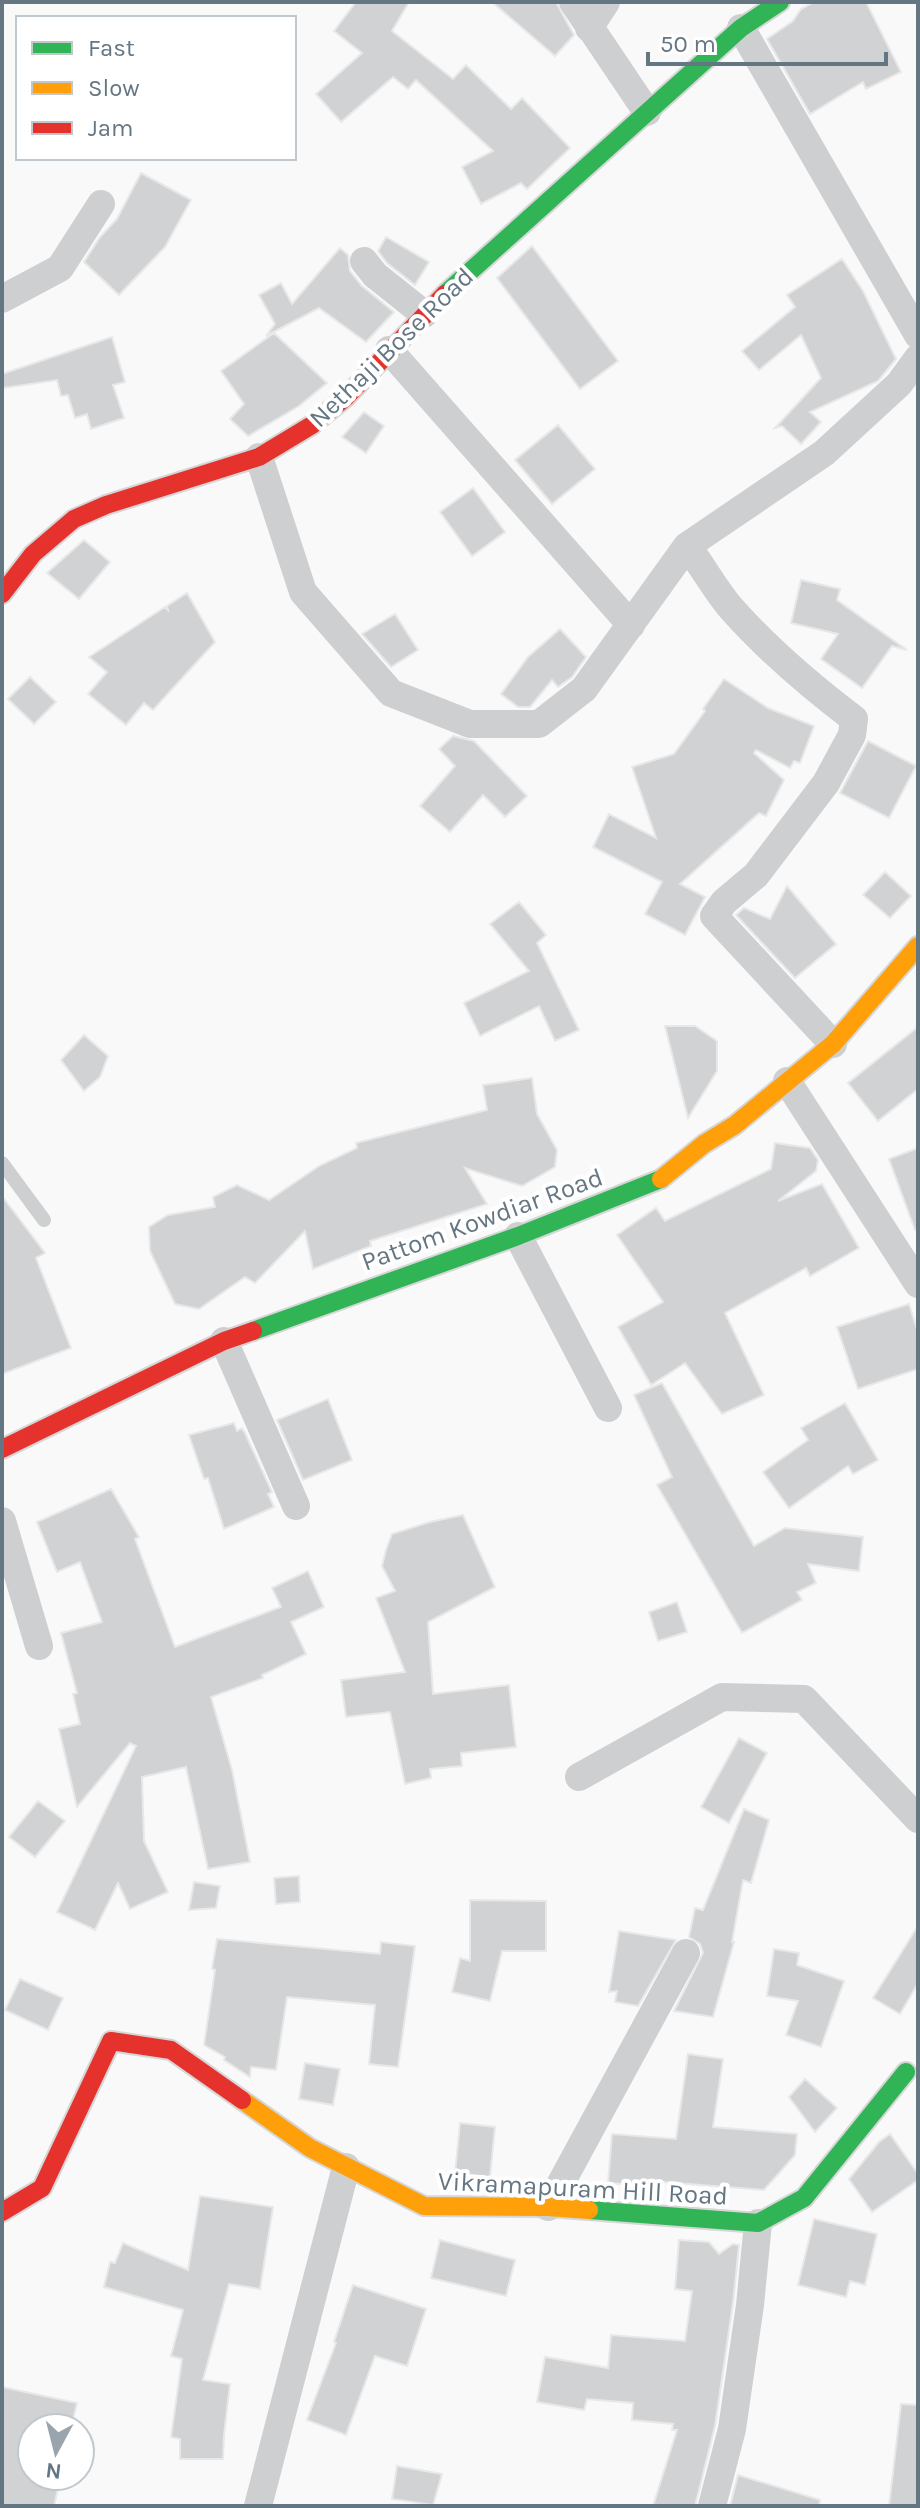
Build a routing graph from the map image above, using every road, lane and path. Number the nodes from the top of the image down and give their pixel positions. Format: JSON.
{"nodes":[{"id":1,"x":573,"y":2,"type":"edge"},
{"id":2,"x":606,"y":2,"type":"edge"},
{"id":3,"x":780,"y":2,"type":"edge"},
{"id":4,"x":589,"y":28,"type":"junction"},
{"id":5,"x":741,"y":28,"type":"junction"},
{"id":6,"x":647,"y":112,"type":"junction"},
{"id":7,"x":101,"y":204,"type":"dead end"},
{"id":8,"x":364,"y":261,"type":"dead end"},
{"id":9,"x":2,"y":299,"type":"edge"},
{"id":10,"x":424,"y":314,"type":"junction"},
{"id":11,"x":918,"y":335,"type":"edge"},
{"id":12,"x":389,"y":350,"type":"junction"},
{"id":13,"x":918,"y":358,"type":"edge"},
{"id":14,"x":259,"y":457,"type":"junction"},
{"id":15,"x":687,"y":546,"type":"junction"},
{"id":16,"x":2,"y":594,"type":"edge"},
{"id":17,"x":631,"y":625,"type":"junction"},
{"id":18,"x":918,"y":946,"type":"edge"},
{"id":19,"x":833,"y":1044,"type":"junction"},
{"id":20,"x":787,"y":1081,"type":"junction"},
{"id":21,"x":2,"y":1163,"type":"edge"},
{"id":22,"x":44,"y":1220,"type":"dead end"},
{"id":23,"x":518,"y":1236,"type":"junction"},
{"id":24,"x":918,"y":1284,"type":"edge"},
{"id":25,"x":224,"y":1341,"type":"junction"},
{"id":26,"x":608,"y":1408,"type":"dead end"},
{"id":27,"x":2,"y":1449,"type":"edge"},
{"id":28,"x":296,"y":1506,"type":"dead end"},
{"id":29,"x":2,"y":1521,"type":"edge"},
{"id":30,"x":39,"y":1646,"type":"dead end"},
{"id":31,"x":579,"y":1777,"type":"dead end"},
{"id":32,"x":918,"y":1819,"type":"edge"},
{"id":33,"x":686,"y":1953,"type":"dead end"},
{"id":34,"x":914,"y":2070,"type":"edge"},
{"id":35,"x":346,"y":2167,"type":"junction"},
{"id":36,"x":548,"y":2207,"type":"junction"},
{"id":37,"x":2,"y":2212,"type":"edge"},
{"id":38,"x":758,"y":2223,"type":"junction"},
{"id":39,"x":258,"y":2506,"type":"edge"},
{"id":40,"x":712,"y":2506,"type":"edge"}],
"edges":[{"from":1,"to":4,"type":"street"},
{"from":2,"to":4,"type":"street"},
{"from":3,"to":5,"type":"street","name":"Nethaji Bose Road"},
{"from":4,"to":6,"type":"street"},
{"from":5,"to":6,"type":"street","name":"Nethaji Bose Road"},
{"from":5,"to":11,"type":"street"},
{"from":6,"to":10,"type":"street","name":"Nethaji Bose Road"},
{"from":7,"to":9,"type":"street"},
{"from":8,"to":10,"type":"street"},
{"from":10,"to":12,"type":"street","name":"Nethaji Bose Road"},
{"from":12,"to":14,"type":"street","name":"Nethaji Bose Road"},
{"from":12,"to":17,"type":"street"},
{"from":13,"to":15,"type":"street"},
{"from":14,"to":16,"type":"street","name":"Nethaji Bose Road"},
{"from":14,"to":17,"type":"street"},
{"from":15,"to":17,"type":"street"},
{"from":15,"to":19,"type":"street"},
{"from":18,"to":19,"type":"street","name":"Pattom Kowdiar Road"},
{"from":19,"to":20,"type":"street","name":"Pattom Kowdiar Road"},
{"from":20,"to":23,"type":"street","name":"Pattom Kowdiar Road"},
{"from":20,"to":24,"type":"street"},
{"from":21,"to":22,"type":"lane"},
{"from":23,"to":25,"type":"street","name":"Pattom Kowdiar Road"},
{"from":23,"to":26,"type":"street"},
{"from":25,"to":27,"type":"street","name":"Pattom Kowdiar Road"},
{"from":25,"to":28,"type":"street"},
{"from":29,"to":30,"type":"street"},
{"from":31,"to":32,"type":"street"},
{"from":33,"to":36,"type":"street"},
{"from":34,"to":38,"type":"street","name":"Vikramapuram Hill Road"},
{"from":35,"to":36,"type":"street","name":"Vikramapuram Hill Road"},
{"from":35,"to":37,"type":"street","name":"Vikramapuram Hill Road"},
{"from":35,"to":39,"type":"street"},
{"from":36,"to":38,"type":"street","name":"Vikramapuram Hill Road"},
{"from":38,"to":40,"type":"street"}]}
